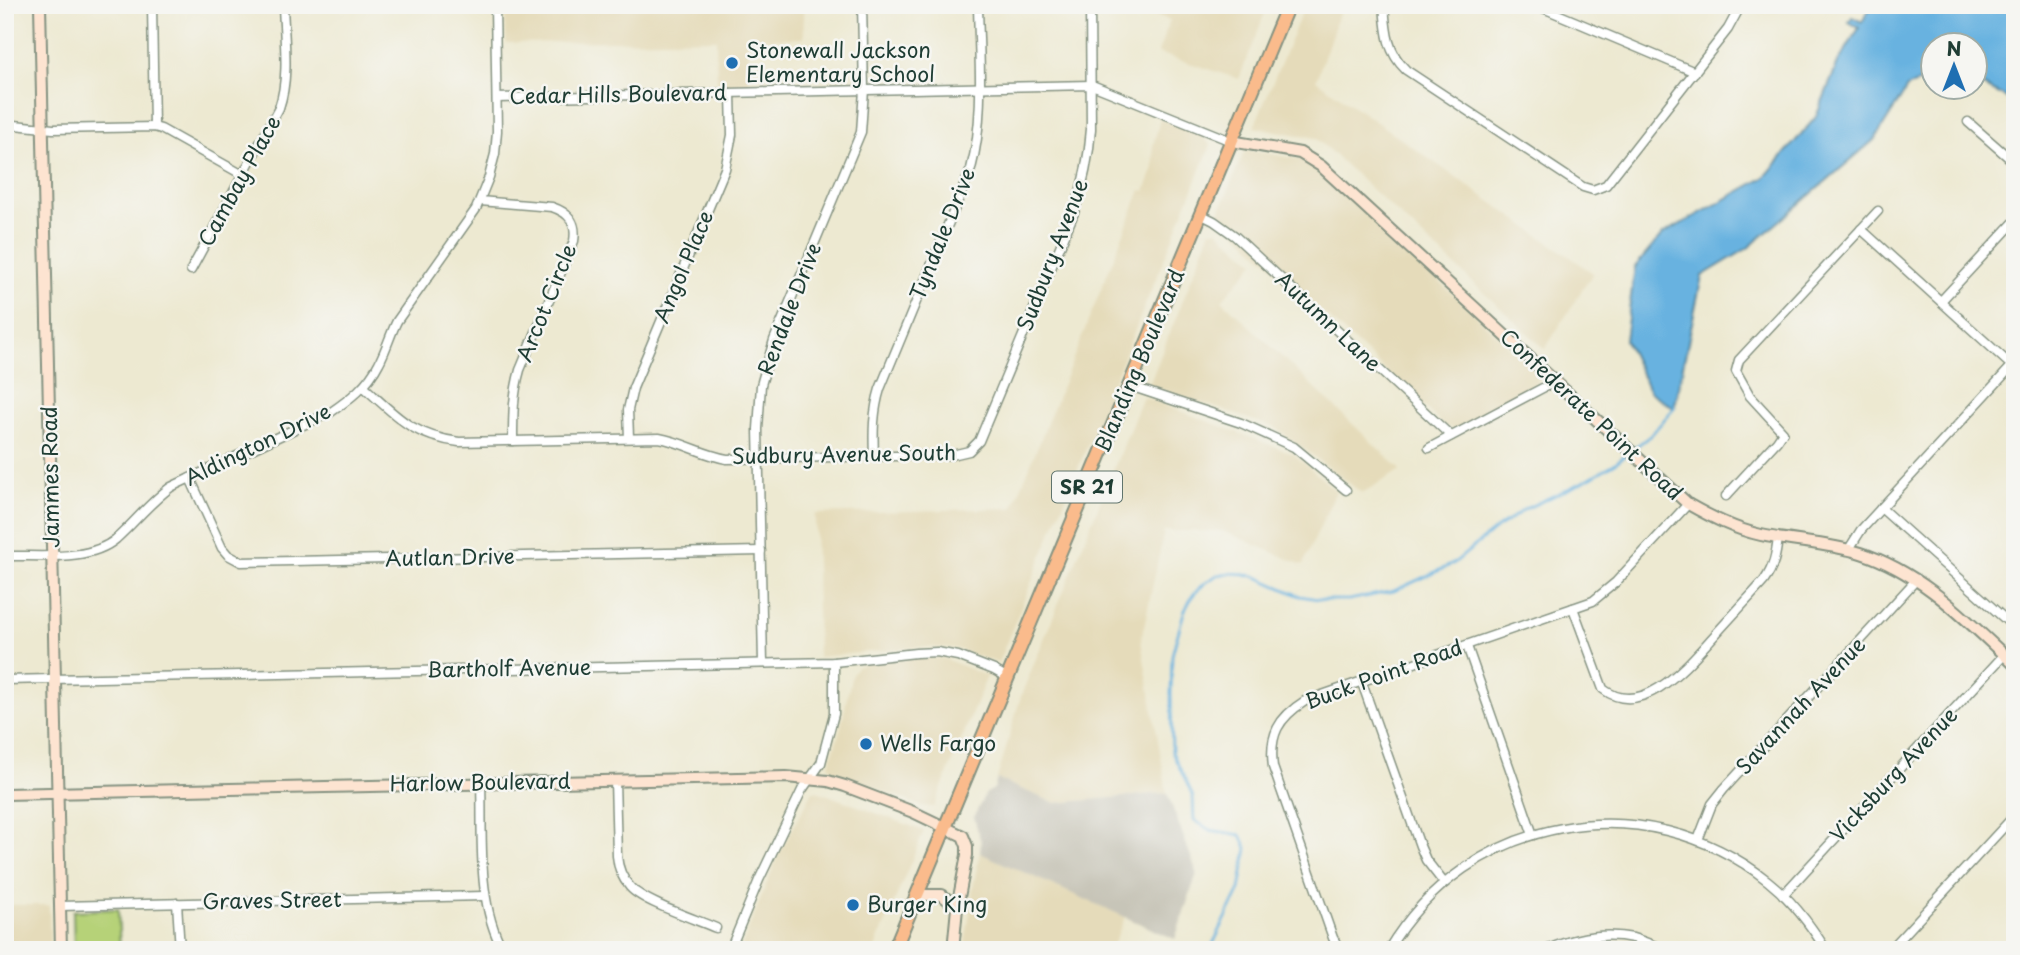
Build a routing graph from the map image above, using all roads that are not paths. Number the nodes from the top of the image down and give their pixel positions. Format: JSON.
{"nodes":[{"id":1,"x":40,"y":5,"type":"edge"},
{"id":2,"x":152,"y":5,"type":"edge"},
{"id":3,"x":284,"y":5,"type":"edge"},
{"id":4,"x":495,"y":5,"type":"edge"},
{"id":5,"x":862,"y":5,"type":"edge"},
{"id":6,"x":978,"y":5,"type":"edge"},
{"id":7,"x":1090,"y":5,"type":"edge"},
{"id":8,"x":1288,"y":5,"type":"edge"},
{"id":9,"x":1384,"y":5,"type":"edge"},
{"id":10,"x":1536,"y":5,"type":"edge"},
{"id":11,"x":1741,"y":5,"type":"edge"},
{"id":12,"x":1695,"y":72,"type":"junction"},
{"id":13,"x":1092,"y":85,"type":"junction"},
{"id":14,"x":979,"y":88,"type":"junction"},
{"id":15,"x":864,"y":90,"type":"junction"},
{"id":16,"x":731,"y":93,"type":"junction"},
{"id":17,"x":497,"y":97,"type":"junction"},
{"id":18,"x":1968,"y":122,"type":"dead end"},
{"id":19,"x":5,"y":124,"type":"edge"},
{"id":20,"x":154,"y":127,"type":"junction"},
{"id":21,"x":43,"y":129,"type":"junction"},
{"id":22,"x":1231,"y":141,"type":"junction"},
{"id":23,"x":2015,"y":163,"type":"edge"},
{"id":24,"x":243,"y":175,"type":"junction"},
{"id":25,"x":480,"y":201,"type":"junction"},
{"id":26,"x":1878,"y":211,"type":"dead end"},
{"id":27,"x":1200,"y":214,"type":"junction"},
{"id":28,"x":2015,"y":221,"type":"edge"},
{"id":29,"x":1861,"y":229,"type":"junction"},
{"id":30,"x":191,"y":270,"type":"dead end"},
{"id":31,"x":1942,"y":300,"type":"junction"},
{"id":32,"x":1555,"y":382,"type":"junction"},
{"id":33,"x":363,"y":386,"type":"junction"},
{"id":34,"x":1130,"y":386,"type":"junction"},
{"id":35,"x":1451,"y":436,"type":"junction"},
{"id":36,"x":629,"y":438,"type":"junction"},
{"id":37,"x":513,"y":441,"type":"junction"},
{"id":38,"x":1429,"y":448,"type":"dead end"},
{"id":39,"x":969,"y":451,"type":"joint"},
{"id":40,"x":874,"y":456,"type":"junction"},
{"id":41,"x":758,"y":459,"type":"junction"},
{"id":42,"x":190,"y":478,"type":"junction"},
{"id":43,"x":1346,"y":490,"type":"dead end"},
{"id":44,"x":1726,"y":496,"type":"dead end"},
{"id":45,"x":1688,"y":504,"type":"junction"},
{"id":46,"x":1881,"y":508,"type":"junction"},
{"id":47,"x":1777,"y":538,"type":"junction"},
{"id":48,"x":1849,"y":550,"type":"junction"},
{"id":49,"x":761,"y":551,"type":"junction"},
{"id":50,"x":53,"y":555,"type":"junction"},
{"id":51,"x":5,"y":556,"type":"edge"},
{"id":52,"x":1917,"y":579,"type":"junction"},
{"id":53,"x":1573,"y":608,"type":"junction"},
{"id":54,"x":2015,"y":628,"type":"edge"},
{"id":55,"x":1467,"y":646,"type":"junction"},
{"id":56,"x":2004,"y":655,"type":"junction"},
{"id":57,"x":834,"y":662,"type":"junction"},
{"id":58,"x":763,"y":663,"type":"junction"},
{"id":59,"x":2015,"y":665,"type":"edge"},
{"id":60,"x":1008,"y":678,"type":"junction"},
{"id":61,"x":56,"y":679,"type":"junction"},
{"id":62,"x":5,"y":680,"type":"edge"},
{"id":63,"x":1362,"y":683,"type":"junction"},
{"id":64,"x":810,"y":778,"type":"junction"},
{"id":65,"x":615,"y":780,"type":"junction"},
{"id":66,"x":481,"y":783,"type":"junction"},
{"id":67,"x":58,"y":793,"type":"junction"},
{"id":68,"x":5,"y":794,"type":"edge"},
{"id":69,"x":2015,"y":815,"type":"edge"},
{"id":70,"x":946,"y":827,"type":"junction"},
{"id":71,"x":1533,"y":835,"type":"junction"},
{"id":72,"x":1698,"y":840,"type":"junction"},
{"id":73,"x":1444,"y":883,"type":"junction"},
{"id":74,"x":918,"y":895,"type":"junction"},
{"id":75,"x":1783,"y":895,"type":"junction"},
{"id":76,"x":484,"y":896,"type":"junction"},
{"id":77,"x":177,"y":903,"type":"junction"},
{"id":78,"x":60,"y":906,"type":"junction"},
{"id":79,"x":957,"y":907,"type":"junction"},
{"id":80,"x":716,"y":928,"type":"dead end"},
{"id":81,"x":61,"y":950,"type":"edge"},
{"id":82,"x":180,"y":950,"type":"edge"},
{"id":83,"x":503,"y":950,"type":"edge"},
{"id":84,"x":730,"y":950,"type":"edge"},
{"id":85,"x":894,"y":950,"type":"edge"},
{"id":86,"x":953,"y":950,"type":"edge"},
{"id":87,"x":1340,"y":950,"type":"edge"},
{"id":88,"x":1388,"y":950,"type":"edge"},
{"id":89,"x":1546,"y":950,"type":"edge"},
{"id":90,"x":1665,"y":950,"type":"edge"},
{"id":91,"x":1826,"y":950,"type":"edge"},
{"id":92,"x":1890,"y":950,"type":"edge"}],
"edges":[{"from":1,"to":21,"type":"street","name":"Jammes Road"},
{"from":2,"to":20,"type":"street"},
{"from":3,"to":24,"type":"street","name":"Cambay Place"},
{"from":4,"to":17,"type":"street","name":"Aldington Drive"},
{"from":5,"to":15,"type":"street","name":"Rendale Drive"},
{"from":6,"to":14,"type":"street","name":"Tyndale Drive"},
{"from":7,"to":13,"type":"street","name":"Sudbury Avenue"},
{"from":8,"to":22,"type":"main road","name":"Blanding Boulevard","number":"SR 21"},
{"from":9,"to":12,"type":"street"},
{"from":10,"to":12,"type":"street"},
{"from":11,"to":12,"type":"street"},
{"from":13,"to":14,"type":"street","name":"Cedar Hills Boulevard"},
{"from":13,"to":22,"type":"street","name":"Cedar Hills Boulevard"},
{"from":13,"to":39,"type":"street","name":"Sudbury Avenue"},
{"from":14,"to":15,"type":"street","name":"Cedar Hills Boulevard"},
{"from":14,"to":40,"type":"street","name":"Tyndale Drive"},
{"from":15,"to":16,"type":"street","name":"Cedar Hills Boulevard"},
{"from":15,"to":41,"type":"street","name":"Rendale Drive"},
{"from":16,"to":17,"type":"street","name":"Cedar Hills Boulevard"},
{"from":16,"to":36,"type":"street","name":"Angol Place"},
{"from":17,"to":25,"type":"street","name":"Aldington Drive"},
{"from":18,"to":23,"type":"street"},
{"from":19,"to":21,"type":"street"},
{"from":20,"to":21,"type":"street"},
{"from":20,"to":24,"type":"street"},
{"from":21,"to":50,"type":"street","name":"Jammes Road"},
{"from":22,"to":27,"type":"main road","name":"Blanding Boulevard","number":"SR 21"},
{"from":22,"to":32,"type":"street","name":"Confederate Point Road"},
{"from":24,"to":30,"type":"street","name":"Cambay Place"},
{"from":25,"to":33,"type":"street","name":"Aldington Drive"},
{"from":25,"to":37,"type":"street","name":"Arcot Circle"},
{"from":26,"to":29,"type":"street"},
{"from":27,"to":34,"type":"main road","name":"Blanding Boulevard","number":"SR 21"},
{"from":27,"to":35,"type":"street","name":"Autumn Lane"},
{"from":28,"to":31,"type":"street"},
{"from":29,"to":31,"type":"street"},
{"from":29,"to":44,"type":"street"},
{"from":31,"to":46,"type":"street"},
{"from":32,"to":35,"type":"street"},
{"from":32,"to":45,"type":"street","name":"Confederate Point Road"},
{"from":33,"to":37,"type":"street","name":"Sudbury Avenue South"},
{"from":33,"to":42,"type":"street","name":"Aldington Drive"},
{"from":34,"to":43,"type":"street"},
{"from":34,"to":60,"type":"main road","name":"Blanding Boulevard","number":"SR 21"},
{"from":35,"to":38,"type":"street"},
{"from":36,"to":37,"type":"street","name":"Sudbury Avenue South"},
{"from":36,"to":41,"type":"street","name":"Sudbury Avenue South"},
{"from":39,"to":40,"type":"street","name":"Sudbury Avenue South"},
{"from":40,"to":41,"type":"street","name":"Sudbury Avenue South"},
{"from":41,"to":49,"type":"street","name":"Rendale Drive"},
{"from":42,"to":49,"type":"street","name":"Autlan Drive"},
{"from":42,"to":50,"type":"street","name":"Aldington Drive"},
{"from":45,"to":47,"type":"street","name":"Confederate Point Road"},
{"from":45,"to":53,"type":"street","name":"Buck Point Road"},
{"from":46,"to":48,"type":"street"},
{"from":46,"to":54,"type":"street"},
{"from":47,"to":48,"type":"street","name":"Confederate Point Road"},
{"from":47,"to":53,"type":"street"},
{"from":48,"to":52,"type":"street","name":"Confederate Point Road"},
{"from":49,"to":58,"type":"street","name":"Rendale Drive"},
{"from":50,"to":51,"type":"street","name":"Aldington Drive"},
{"from":50,"to":61,"type":"street","name":"Jammes Road"},
{"from":52,"to":56,"type":"street","name":"Confederate Point Road"},
{"from":52,"to":72,"type":"street","name":"Savannah Avenue"},
{"from":53,"to":55,"type":"street","name":"Buck Point Road"},
{"from":55,"to":63,"type":"street","name":"Buck Point Road"},
{"from":55,"to":71,"type":"street"},
{"from":56,"to":59,"type":"street","name":"Confederate Point Road"},
{"from":56,"to":75,"type":"street","name":"Vicksburg Avenue"},
{"from":57,"to":58,"type":"street","name":"Bartholf Avenue"},
{"from":57,"to":60,"type":"street","name":"Bartholf Avenue"},
{"from":57,"to":64,"type":"street"},
{"from":58,"to":61,"type":"street","name":"Bartholf Avenue"},
{"from":60,"to":70,"type":"main road","name":"Blanding Boulevard","number":"SR 21"},
{"from":61,"to":62,"type":"street","name":"Bartholf Avenue"},
{"from":61,"to":67,"type":"street","name":"Jammes Road"},
{"from":63,"to":73,"type":"street"},
{"from":63,"to":87,"type":"street","name":"Buck Point Road"},
{"from":64,"to":65,"type":"street","name":"Harlow Boulevard"},
{"from":64,"to":70,"type":"street","name":"Harlow Boulevard"},
{"from":64,"to":84,"type":"street"},
{"from":65,"to":66,"type":"street","name":"Harlow Boulevard"},
{"from":65,"to":80,"type":"street"},
{"from":66,"to":67,"type":"street","name":"Harlow Boulevard"},
{"from":66,"to":76,"type":"street"},
{"from":67,"to":68,"type":"street","name":"Harlow Boulevard"},
{"from":67,"to":78,"type":"street","name":"Jammes Road"},
{"from":69,"to":92,"type":"street"},
{"from":70,"to":74,"type":"main road","name":"Blanding Boulevard","number":"SR 21"},
{"from":70,"to":79,"type":"street"},
{"from":71,"to":72,"type":"street"},
{"from":71,"to":73,"type":"street"},
{"from":72,"to":75,"type":"street"},
{"from":73,"to":88,"type":"street"},
{"from":74,"to":79,"type":"street"},
{"from":74,"to":85,"type":"main road","name":"Blanding Boulevard","number":"SR 21"},
{"from":75,"to":91,"type":"street"},
{"from":76,"to":77,"type":"street","name":"Graves Street"},
{"from":76,"to":83,"type":"street"},
{"from":77,"to":78,"type":"street","name":"Graves Street"},
{"from":77,"to":82,"type":"street"},
{"from":78,"to":81,"type":"street","name":"Jammes Road"},
{"from":79,"to":86,"type":"street"},
{"from":89,"to":90,"type":"street"}]}
